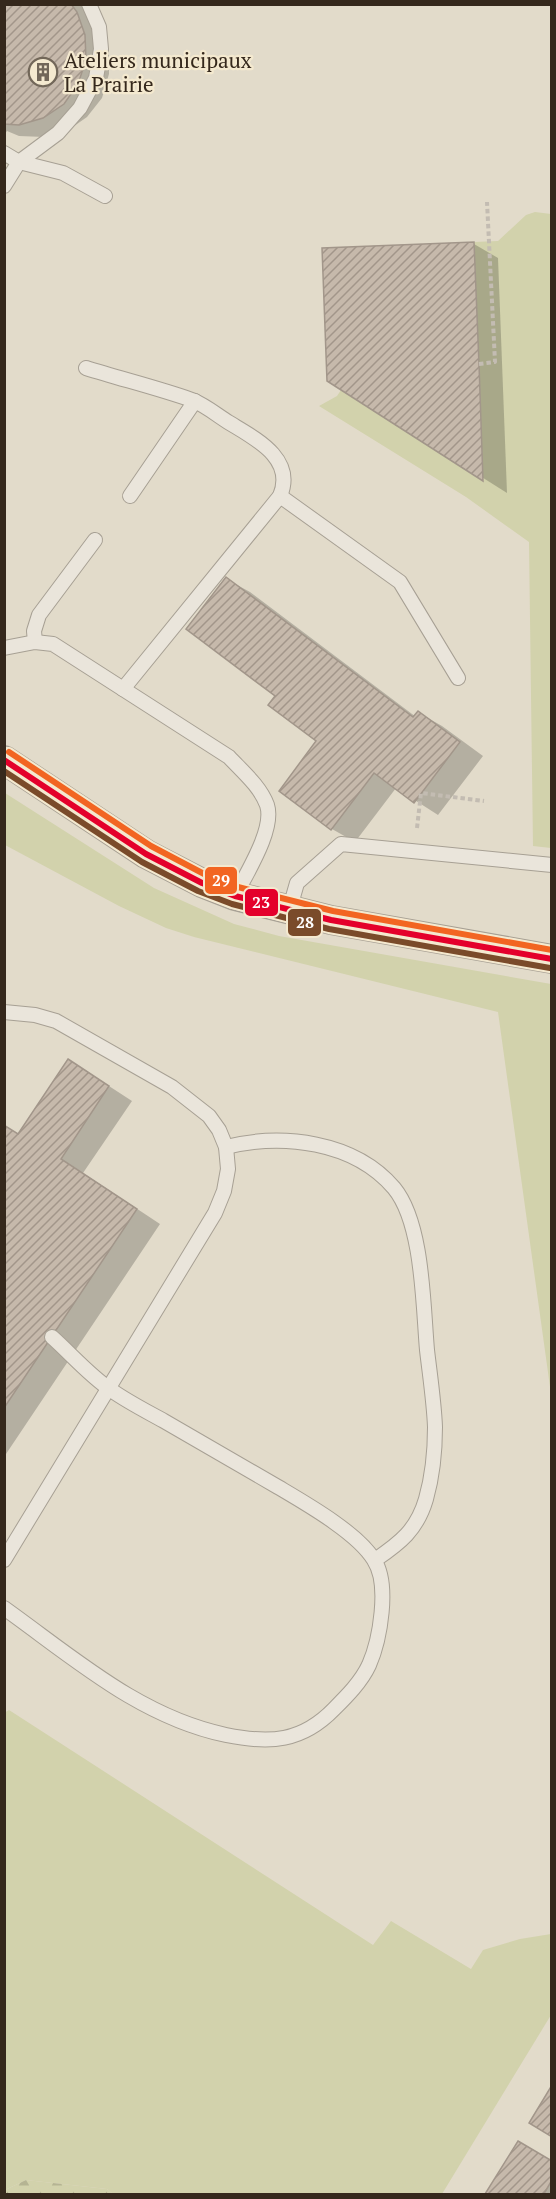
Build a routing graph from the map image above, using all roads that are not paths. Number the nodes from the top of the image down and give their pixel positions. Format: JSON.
{"nodes":[{"id":1,"x":89,"y":4,"type":"edge"},
{"id":2,"x":4,"y":153,"type":"edge"},
{"id":3,"x":19,"y":162,"type":"junction"},
{"id":4,"x":4,"y":186,"type":"edge"},
{"id":5,"x":105,"y":196,"type":"dead end"},
{"id":6,"x":86,"y":368,"type":"dead end"},
{"id":7,"x":195,"y":401,"type":"junction"},
{"id":8,"x":129,"y":496,"type":"dead end"},
{"id":9,"x":280,"y":496,"type":"junction"},
{"id":10,"x":95,"y":540,"type":"dead end"},
{"id":11,"x":4,"y":635,"type":"edge"},
{"id":12,"x":35,"y":642,"type":"junction"},
{"id":13,"x":10,"y":647,"type":"edge"},
{"id":14,"x":458,"y":678,"type":"dead end"},
{"id":15,"x":123,"y":689,"type":"junction"},
{"id":16,"x":4,"y":760,"type":"edge"},
{"id":17,"x":552,"y":865,"type":"edge"},
{"id":18,"x":235,"y":896,"type":"junction"},
{"id":19,"x":289,"y":911,"type":"junction"},
{"id":20,"x":552,"y":958,"type":"edge"},
{"id":21,"x":4,"y":1012,"type":"edge"},
{"id":22,"x":226,"y":1147,"type":"junction"},
{"id":23,"x":52,"y":1337,"type":"dead end"},
{"id":24,"x":110,"y":1390,"type":"junction"},
{"id":25,"x":4,"y":1560,"type":"edge"},
{"id":26,"x":375,"y":1560,"type":"junction"},
{"id":27,"x":4,"y":1608,"type":"edge"}],
"edges":[{"from":1,"to":3,"type":"lane"},
{"from":2,"to":3,"type":"lane"},
{"from":3,"to":4,"type":"lane"},
{"from":3,"to":5,"type":"lane"},
{"from":6,"to":7,"type":"lane"},
{"from":7,"to":8,"type":"lane"},
{"from":7,"to":9,"type":"lane"},
{"from":9,"to":14,"type":"lane"},
{"from":9,"to":15,"type":"lane"},
{"from":10,"to":12,"type":"lane"},
{"from":11,"to":13,"type":"lane"},
{"from":12,"to":13,"type":"lane"},
{"from":12,"to":15,"type":"lane"},
{"from":15,"to":18,"type":"lane"},
{"from":16,"to":18,"type":"street"},
{"from":17,"to":19,"type":"lane"},
{"from":18,"to":19,"type":"street"},
{"from":19,"to":20,"type":"street"},
{"from":21,"to":22,"type":"lane"},
{"from":22,"to":24,"type":"lane"},
{"from":22,"to":26,"type":"lane"},
{"from":23,"to":24,"type":"lane"},
{"from":24,"to":25,"type":"lane"},
{"from":24,"to":26,"type":"lane"},
{"from":26,"to":27,"type":"lane"}]}
